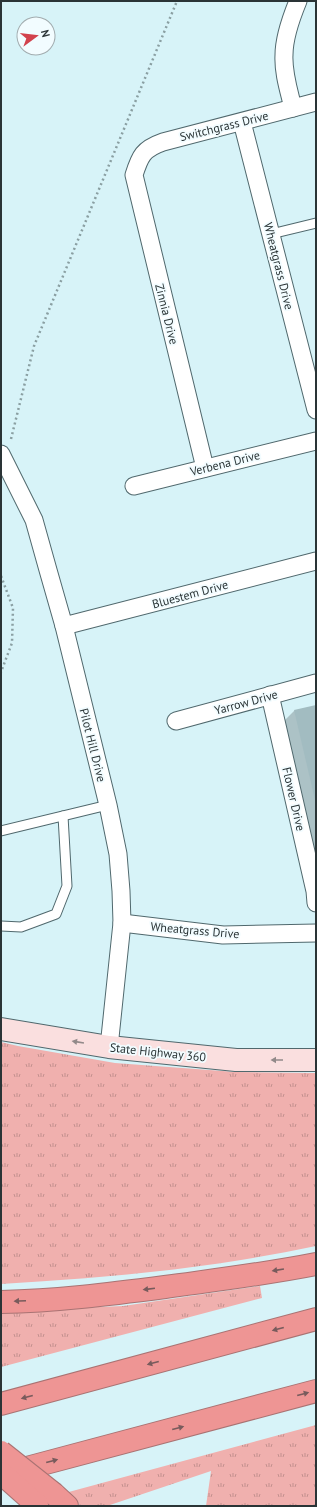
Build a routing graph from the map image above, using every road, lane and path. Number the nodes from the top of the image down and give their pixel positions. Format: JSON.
{"nodes":[{"id":1,"x":177,"y":1,"type":"edge"},
{"id":2,"x":298,"y":1,"type":"edge"},
{"id":3,"x":316,"y":102,"type":"edge"},
{"id":4,"x":293,"y":108,"type":"junction"},
{"id":5,"x":242,"y":122,"type":"junction"},
{"id":6,"x":138,"y":160,"type":"joint"},
{"id":7,"x":316,"y":223,"type":"edge"},
{"id":8,"x":271,"y":234,"type":"junction"},
{"id":9,"x":316,"y":410,"type":"edge"},
{"id":10,"x":11,"y":440,"type":"dead end"},
{"id":11,"x":316,"y":441,"type":"edge"},
{"id":12,"x":1,"y":454,"type":"edge"},
{"id":13,"x":204,"y":468,"type":"junction"},
{"id":14,"x":134,"y":486,"type":"dead end"},
{"id":15,"x":316,"y":561,"type":"edge"},
{"id":16,"x":1,"y":576,"type":"edge"},
{"id":17,"x":64,"y":626,"type":"junction"},
{"id":18,"x":1,"y":672,"type":"edge"},
{"id":19,"x":316,"y":683,"type":"edge"},
{"id":20,"x":270,"y":695,"type":"junction"},
{"id":21,"x":176,"y":721,"type":"dead end"},
{"id":22,"x":108,"y":805,"type":"junction"},
{"id":23,"x":63,"y":816,"type":"junction"},
{"id":24,"x":1,"y":831,"type":"edge"},
{"id":25,"x":316,"y":903,"type":"edge"},
{"id":26,"x":122,"y":923,"type":"junction"},
{"id":27,"x":1,"y":926,"type":"edge"},
{"id":28,"x":316,"y":933,"type":"edge"},
{"id":29,"x":1,"y":1029,"type":"edge"},
{"id":30,"x":109,"y":1047,"type":"junction"},
{"id":31,"x":316,"y":1060,"type":"edge"},
{"id":32,"x":316,"y":1264,"type":"edge"},
{"id":33,"x":1,"y":1302,"type":"edge"},
{"id":34,"x":316,"y":1319,"type":"edge"},
{"id":35,"x":316,"y":1391,"type":"edge"},
{"id":36,"x":1,"y":1404,"type":"edge"},
{"id":37,"x":1,"y":1452,"type":"edge"},
{"id":38,"x":1,"y":1474,"type":"edge"},
{"id":39,"x":38,"y":1506,"type":"edge"},
{"id":40,"x":66,"y":1506,"type":"edge"}],
"edges":[{"from":1,"to":10,"type":"path"},
{"from":2,"to":4,"type":"street"},
{"from":3,"to":4,"type":"street","name":"Switchgrass Drive"},
{"from":4,"to":5,"type":"street","name":"Switchgrass Drive"},
{"from":5,"to":6,"type":"street","name":"Switchgrass Drive"},
{"from":5,"to":8,"type":"street","name":"Wheatgrass Drive"},
{"from":6,"to":13,"type":"street","name":"Zinnia Drive"},
{"from":7,"to":8,"type":"lane"},
{"from":8,"to":9,"type":"street","name":"Wheatgrass Drive"},
{"from":11,"to":13,"type":"street","name":"Verbena Drive"},
{"from":12,"to":17,"type":"street","name":"Pilot Hill Drive"},
{"from":13,"to":14,"type":"street","name":"Verbena Drive"},
{"from":15,"to":17,"type":"street","name":"Bluestem Drive"},
{"from":16,"to":18,"type":"path"},
{"from":17,"to":22,"type":"street","name":"Pilot Hill Drive"},
{"from":19,"to":20,"type":"street","name":"Yarrow Drive"},
{"from":20,"to":21,"type":"street","name":"Yarrow Drive"},
{"from":20,"to":25,"type":"street","name":"Flower Drive"},
{"from":22,"to":23,"type":"lane"},
{"from":22,"to":26,"type":"street","name":"Pilot Hill Drive"},
{"from":23,"to":24,"type":"lane"},
{"from":23,"to":27,"type":"lane"},
{"from":26,"to":28,"type":"street","name":"Wheatgrass Drive"},
{"from":26,"to":30,"type":"street","name":"Pilot Hill Drive"},
{"from":30,"to":29,"type":"main road","name":"State Highway 360","one_way":true},
{"from":31,"to":30,"type":"main road","name":"State Highway 360","one_way":true},
{"from":32,"to":33,"type":"highway","one_way":true},
{"from":34,"to":36,"type":"highway","one_way":true},
{"from":38,"to":35,"type":"highway","one_way":true},
{"from":37,"to":40,"type":"highway","bridge":true},
{"from":38,"to":39,"type":"highway","bridge":true}]}
